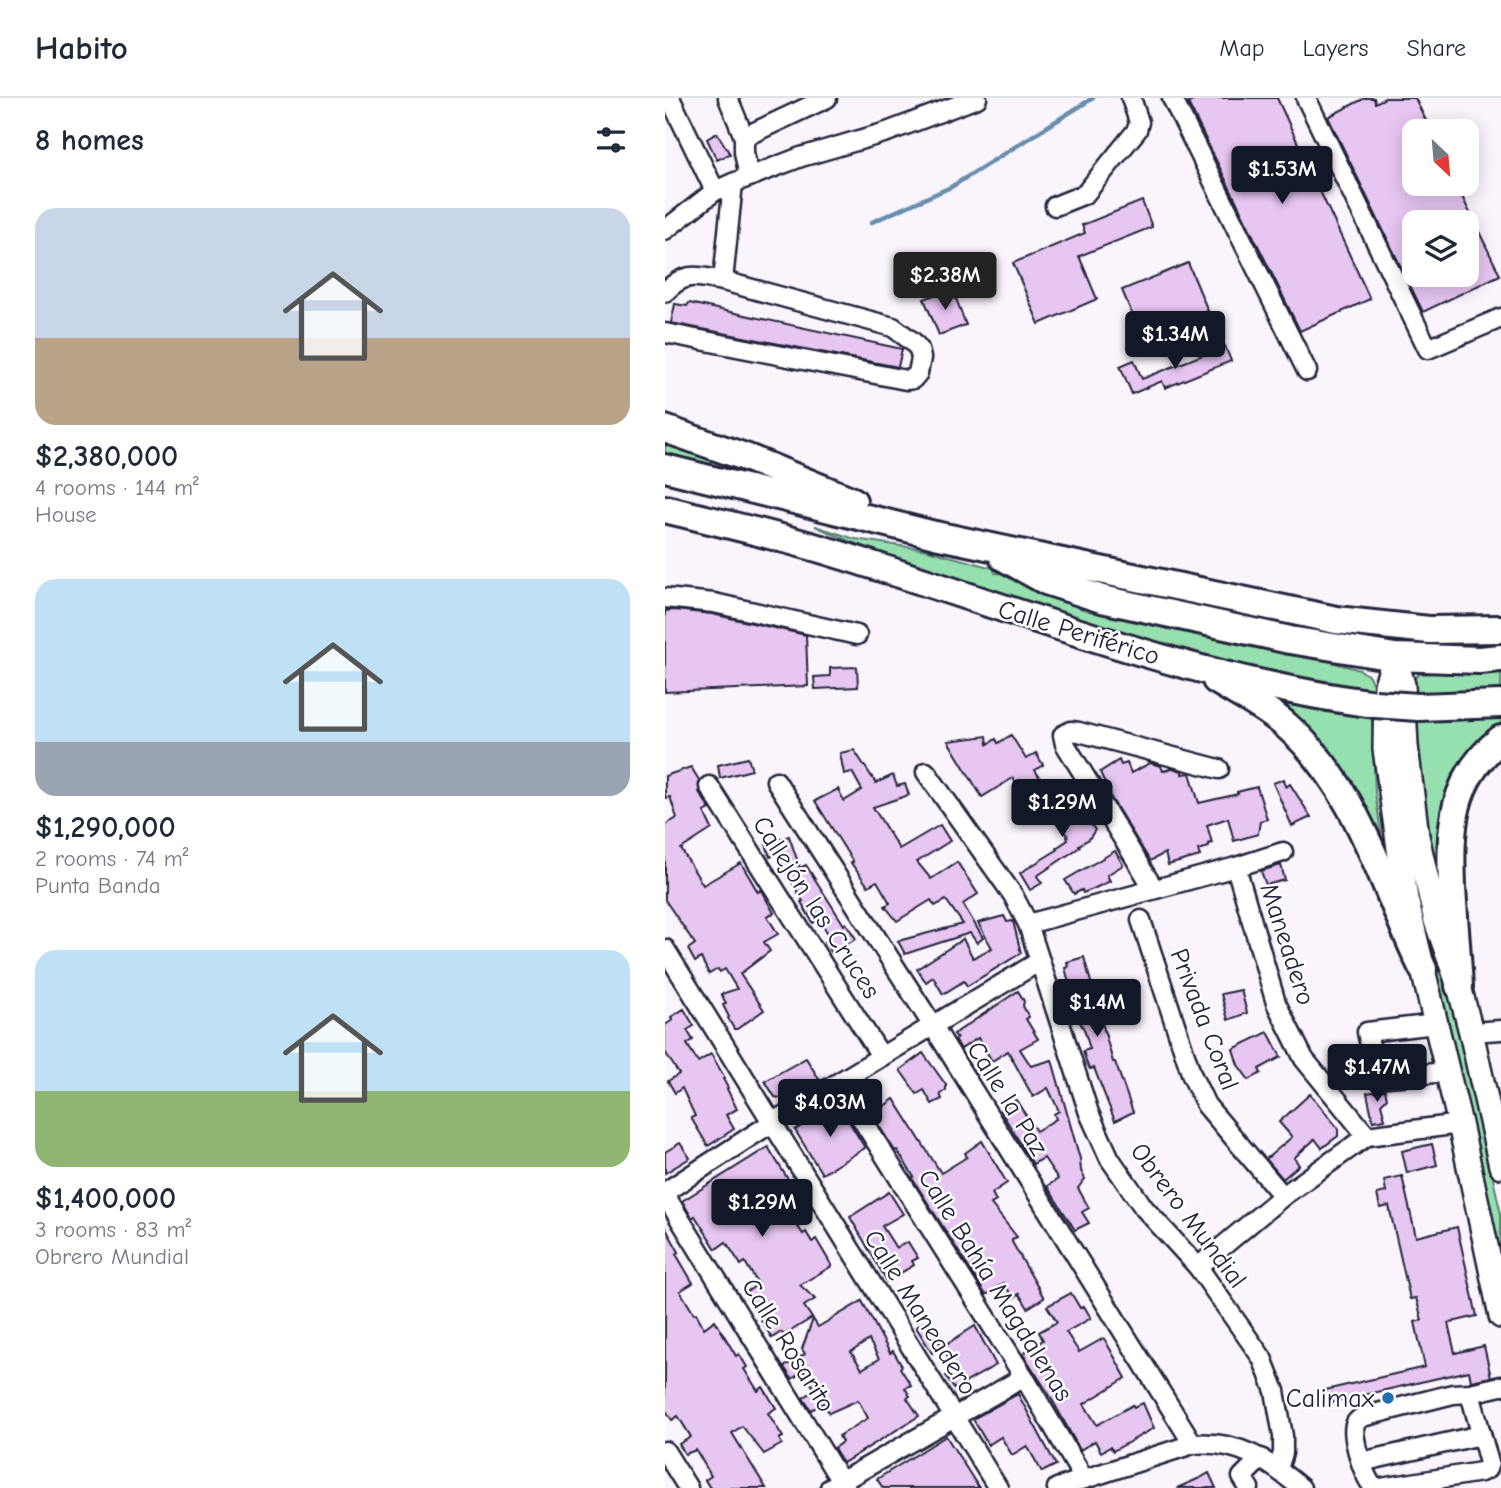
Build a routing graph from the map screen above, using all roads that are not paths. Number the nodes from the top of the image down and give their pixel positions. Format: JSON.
{"nodes":[{"id":1,"x":670,"y":98,"type":"edge"},
{"id":2,"x":728,"y":98,"type":"edge"},
{"id":3,"x":827,"y":98,"type":"edge"},
{"id":4,"x":977,"y":98,"type":"edge"},
{"id":5,"x":1131,"y":98,"type":"edge"},
{"id":6,"x":1172,"y":98,"type":"edge"},
{"id":7,"x":1306,"y":98,"type":"edge"},
{"id":8,"x":744,"y":138,"type":"junction"},
{"id":9,"x":741,"y":180,"type":"junction"},
{"id":10,"x":716,"y":191,"type":"junction"},
{"id":11,"x":1055,"y":206,"type":"dead end"},
{"id":12,"x":665,"y":230,"type":"edge"},
{"id":13,"x":723,"y":281,"type":"junction"},
{"id":14,"x":665,"y":292,"type":"edge"},
{"id":15,"x":1501,"y":318,"type":"edge"},
{"id":16,"x":665,"y":333,"type":"edge"},
{"id":17,"x":1307,"y":371,"type":"dead end"},
{"id":18,"x":665,"y":429,"type":"edge"},
{"id":19,"x":665,"y":468,"type":"edge"},
{"id":20,"x":665,"y":509,"type":"edge"},
{"id":21,"x":935,"y":534,"type":"junction"},
{"id":22,"x":977,"y":542,"type":"junction"},
{"id":23,"x":665,"y":598,"type":"edge"},
{"id":24,"x":1501,"y":629,"type":"edge"},
{"id":25,"x":857,"y":635,"type":"dead end"},
{"id":26,"x":1395,"y":657,"type":"junction"},
{"id":27,"x":1501,"y":659,"type":"edge"},
{"id":28,"x":1194,"y":666,"type":"junction"},
{"id":29,"x":1501,"y":704,"type":"edge"},
{"id":30,"x":1501,"y":739,"type":"edge"},
{"id":31,"x":1219,"y":769,"type":"dead end"},
{"id":32,"x":926,"y":772,"type":"dead end"},
{"id":33,"x":776,"y":781,"type":"dead end"},
{"id":34,"x":709,"y":786,"type":"dead end"},
{"id":35,"x":1283,"y":852,"type":"dead end"},
{"id":36,"x":1236,"y":867,"type":"junction"},
{"id":37,"x":1154,"y":889,"type":"junction"},
{"id":38,"x":1141,"y":920,"type":"dead end"},
{"id":39,"x":1028,"y":924,"type":"junction"},
{"id":40,"x":665,"y":949,"type":"edge"},
{"id":41,"x":1040,"y":961,"type":"junction"},
{"id":42,"x":1423,"y":969,"type":"junction"},
{"id":43,"x":1459,"y":986,"type":"junction"},
{"id":44,"x":1436,"y":1024,"type":"junction"},
{"id":45,"x":933,"y":1027,"type":"junction"},
{"id":46,"x":1501,"y":1030,"type":"edge"},
{"id":47,"x":1471,"y":1032,"type":"junction"},
{"id":48,"x":881,"y":1056,"type":"junction"},
{"id":49,"x":1447,"y":1072,"type":"junction"},
{"id":50,"x":839,"y":1083,"type":"junction"},
{"id":51,"x":773,"y":1122,"type":"junction"},
{"id":52,"x":1460,"y":1124,"type":"junction"},
{"id":53,"x":1367,"y":1136,"type":"junction"},
{"id":54,"x":1501,"y":1166,"type":"edge"},
{"id":55,"x":665,"y":1193,"type":"edge"},
{"id":56,"x":1283,"y":1196,"type":"junction"},
{"id":57,"x":1198,"y":1267,"type":"junction"},
{"id":58,"x":1501,"y":1316,"type":"edge"},
{"id":59,"x":1024,"y":1377,"type":"junction"},
{"id":60,"x":1501,"y":1386,"type":"edge"},
{"id":61,"x":1470,"y":1393,"type":"junction"},
{"id":62,"x":954,"y":1416,"type":"junction"},
{"id":63,"x":1481,"y":1435,"type":"junction"},
{"id":64,"x":1193,"y":1444,"type":"junction"},
{"id":65,"x":665,"y":1451,"type":"edge"},
{"id":66,"x":1261,"y":1458,"type":"junction"},
{"id":67,"x":1361,"y":1462,"type":"junction"},
{"id":68,"x":1278,"y":1469,"type":"junction"},
{"id":69,"x":1084,"y":1479,"type":"junction"},
{"id":70,"x":1439,"y":1484,"type":"edge"},
{"id":71,"x":839,"y":1486,"type":"edge"},
{"id":72,"x":688,"y":1488,"type":"edge"},
{"id":73,"x":998,"y":1488,"type":"edge"},
{"id":74,"x":1057,"y":1488,"type":"edge"},
{"id":75,"x":1249,"y":1488,"type":"edge"},
{"id":76,"x":1301,"y":1488,"type":"edge"},
{"id":77,"x":1375,"y":1488,"type":"edge"},
{"id":78,"x":1381,"y":1488,"type":"edge"}],
"edges":[{"from":1,"to":10,"type":"street"},
{"from":2,"to":8,"type":"street"},
{"from":3,"to":8,"type":"street"},
{"from":4,"to":9,"type":"street"},
{"from":5,"to":11,"type":"street"},
{"from":6,"to":17,"type":"street"},
{"from":7,"to":15,"type":"street"},
{"from":8,"to":9,"type":"street"},
{"from":9,"to":10,"type":"street"},
{"from":9,"to":13,"type":"street"},
{"from":10,"to":12,"type":"street"},
{"from":13,"to":14,"type":"street"},
{"from":13,"to":16,"type":"street"},
{"from":18,"to":21,"type":"highway"},
{"from":19,"to":21,"type":"highway"},
{"from":20,"to":28,"type":"highway","name":"Calle Periférico"},
{"from":21,"to":22,"type":"highway"},
{"from":22,"to":24,"type":"highway"},
{"from":22,"to":26,"type":"highway"},
{"from":23,"to":25,"type":"street"},
{"from":26,"to":27,"type":"highway"},
{"from":26,"to":42,"type":"main road"},
{"from":26,"to":43,"type":"main road"},
{"from":28,"to":29,"type":"highway","name":"Calle Periférico","bridge":true},
{"from":28,"to":42,"type":"highway"},
{"from":30,"to":43,"type":"highway"},
{"from":31,"to":37,"type":"street"},
{"from":32,"to":39,"type":"street","name":"Obrero Mundial"},
{"from":33,"to":45,"type":"street","name":"Calle la Paz"},
{"from":34,"to":48,"type":"street","name":"Callejón las Cruces"},
{"from":35,"to":36,"type":"street"},
{"from":36,"to":37,"type":"street"},
{"from":36,"to":53,"type":"street","name":"Maneadero"},
{"from":37,"to":39,"type":"street"},
{"from":38,"to":56,"type":"street","name":"Privada Coral"},
{"from":39,"to":41,"type":"street","name":"Obrero Mundial"},
{"from":40,"to":51,"type":"street","name":"Calle Maneadero"},
{"from":41,"to":45,"type":"street"},
{"from":41,"to":57,"type":"street","name":"Obrero Mundial"},
{"from":42,"to":44,"type":"main road"},
{"from":43,"to":47,"type":"main road"},
{"from":44,"to":49,"type":"main road"},
{"from":44,"to":49,"type":"street"},
{"from":45,"to":48,"type":"street"},
{"from":45,"to":64,"type":"street","name":"Calle la Paz"},
{"from":46,"to":47,"type":"street"},
{"from":47,"to":54,"type":"main road"},
{"from":48,"to":50,"type":"street"},
{"from":49,"to":52,"type":"main road"},
{"from":50,"to":51,"type":"street"},
{"from":50,"to":59,"type":"street","name":"Calle Bahía Magdalenas"},
{"from":51,"to":55,"type":"street"},
{"from":51,"to":62,"type":"street","name":"Calle Maneadero"},
{"from":52,"to":53,"type":"street"},
{"from":52,"to":58,"type":"main road"},
{"from":53,"to":56,"type":"street"},
{"from":55,"to":71,"type":"street","name":"Calle Rosarito"},
{"from":56,"to":57,"type":"street"},
{"from":57,"to":68,"type":"street","name":"Obrero Mundial"},
{"from":59,"to":62,"type":"street"},
{"from":59,"to":69,"type":"street","name":"Calle Bahía Magdalenas"},
{"from":60,"to":61,"type":"street"},
{"from":61,"to":63,"type":"street"},
{"from":61,"to":67,"type":"street"},
{"from":62,"to":71,"type":"street"},
{"from":62,"to":73,"type":"street","name":"Calle Maneadero"},
{"from":63,"to":67,"type":"street"},
{"from":63,"to":70,"type":"street"},
{"from":64,"to":66,"type":"street"},
{"from":64,"to":69,"type":"street"},
{"from":65,"to":72,"type":"street"},
{"from":66,"to":68,"type":"street"},
{"from":66,"to":75,"type":"street"},
{"from":67,"to":77,"type":"street"},
{"from":68,"to":76,"type":"street"},
{"from":69,"to":74,"type":"street"},
{"from":70,"to":78,"type":"street"}]}
